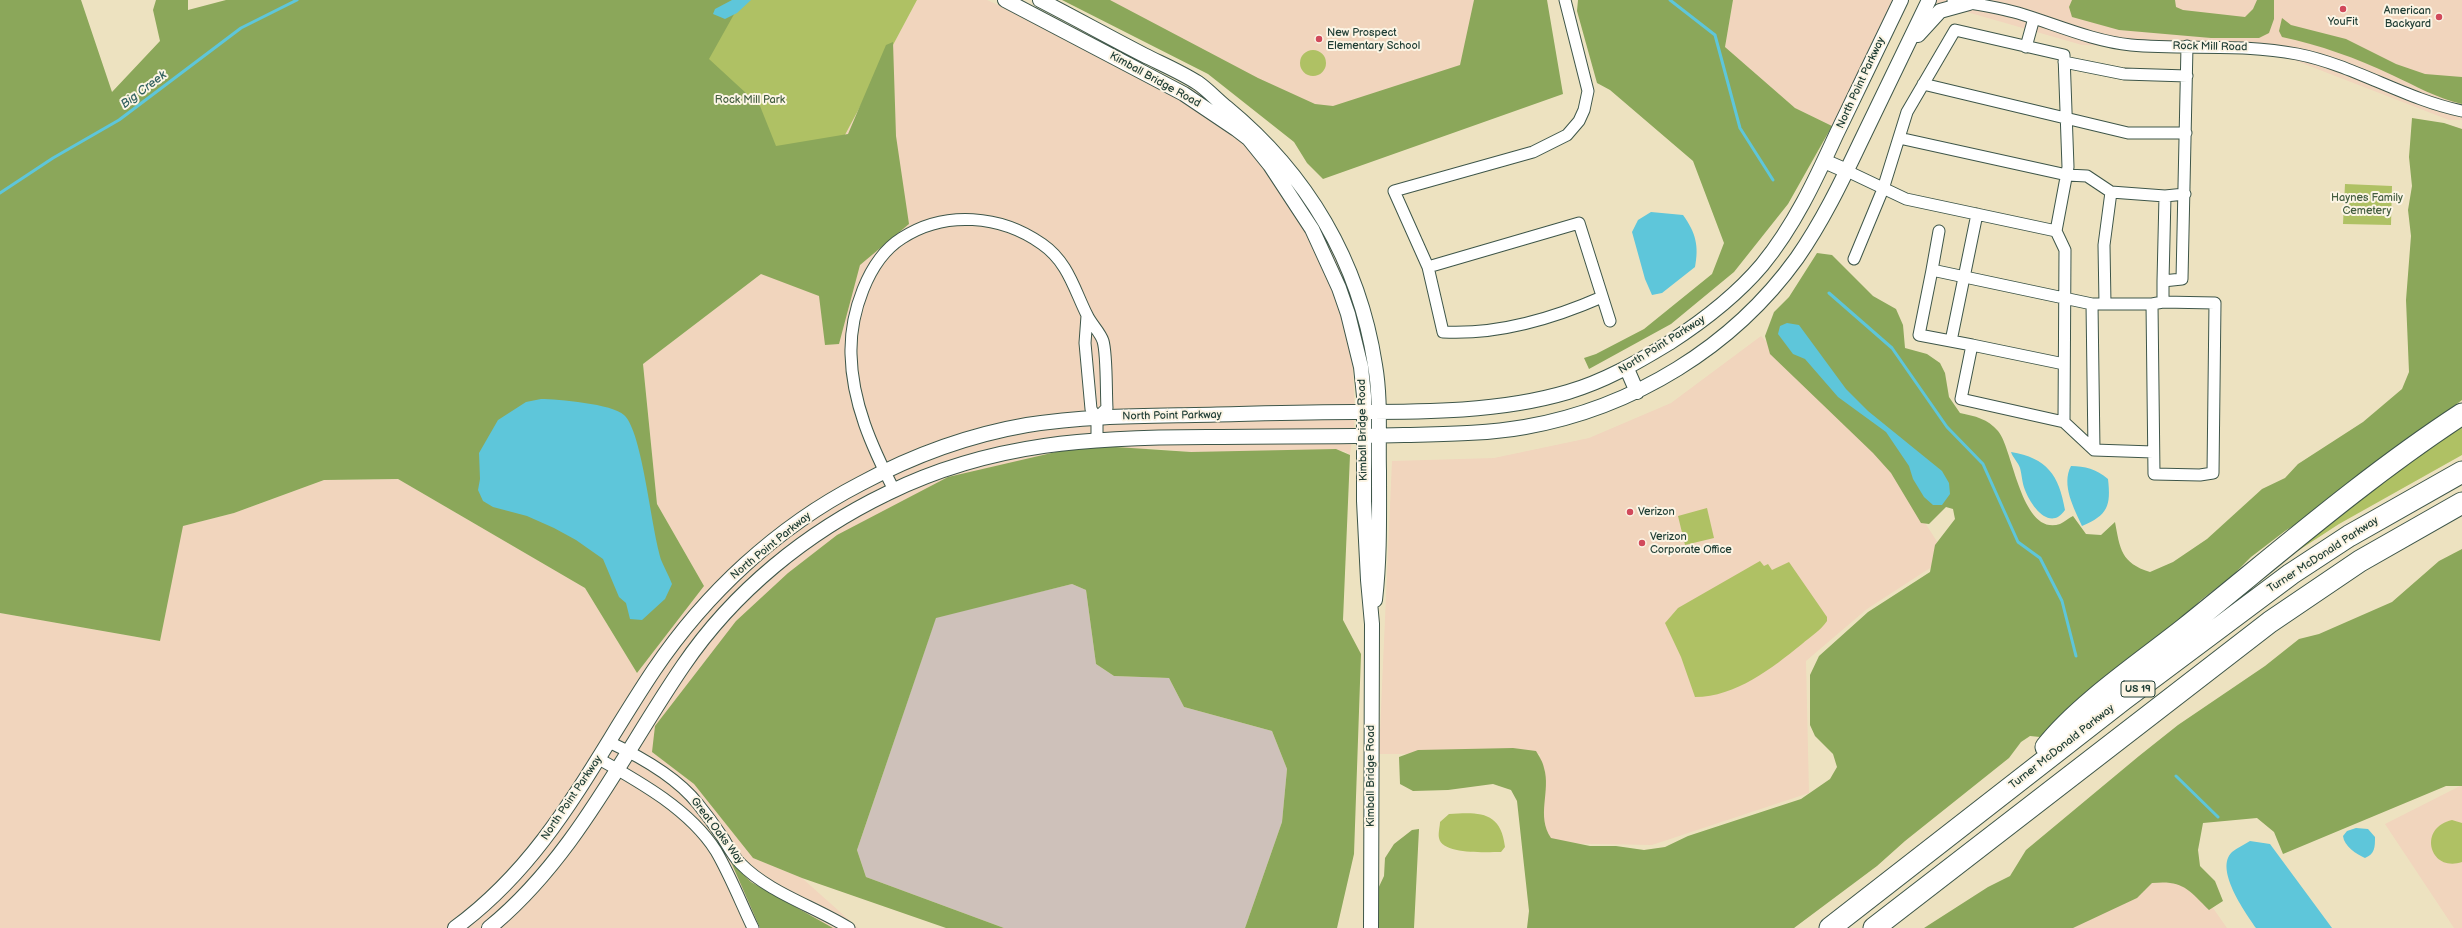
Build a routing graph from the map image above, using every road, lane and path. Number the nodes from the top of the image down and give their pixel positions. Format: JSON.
{"nodes":[{"id":1,"x":1005,"y":0,"type":"edge"},
{"id":2,"x":1040,"y":0,"type":"edge"},
{"id":3,"x":1565,"y":0,"type":"edge"},
{"id":4,"x":1901,"y":0,"type":"edge"},
{"id":5,"x":1929,"y":0,"type":"edge"},
{"id":6,"x":1953,"y":0,"type":"edge"},
{"id":7,"x":1969,"y":3,"type":"junction"},
{"id":8,"x":2034,"y":18,"type":"junction"},
{"id":9,"x":2186,"y":46,"type":"junction"},
{"id":10,"x":2026,"y":47,"type":"junction"},
{"id":11,"x":1903,"y":53,"type":"junction"},
{"id":12,"x":2064,"y":62,"type":"junction"},
{"id":13,"x":2186,"y":76,"type":"junction"},
{"id":14,"x":1922,"y":84,"type":"junction"},
{"id":15,"x":2462,"y":111,"type":"edge"},
{"id":16,"x":2066,"y":117,"type":"junction"},
{"id":17,"x":2186,"y":133,"type":"junction"},
{"id":18,"x":1899,"y":138,"type":"junction"},
{"id":19,"x":1824,"y":161,"type":"junction"},
{"id":20,"x":1846,"y":171,"type":"junction"},
{"id":21,"x":2066,"y":175,"type":"junction"},
{"id":22,"x":1883,"y":189,"type":"junction"},
{"id":23,"x":2111,"y":192,"type":"junction"},
{"id":24,"x":2185,"y":194,"type":"junction"},
{"id":25,"x":2165,"y":196,"type":"junction"},
{"id":26,"x":1977,"y":214,"type":"junction"},
{"id":27,"x":1939,"y":231,"type":"dead end"},
{"id":28,"x":2056,"y":231,"type":"junction"},
{"id":29,"x":1854,"y":259,"type":"dead end"},
{"id":30,"x":1428,"y":267,"type":"junction"},
{"id":31,"x":1932,"y":270,"type":"junction"},
{"id":32,"x":1964,"y":277,"type":"junction"},
{"id":33,"x":2163,"y":281,"type":"junction"},
{"id":34,"x":1602,"y":297,"type":"junction"},
{"id":35,"x":2065,"y":297,"type":"junction"},
{"id":36,"x":2163,"y":302,"type":"junction"},
{"id":37,"x":2092,"y":304,"type":"junction"},
{"id":38,"x":2105,"y":304,"type":"junction"},
{"id":39,"x":2152,"y":304,"type":"junction"},
{"id":40,"x":1087,"y":316,"type":"junction"},
{"id":41,"x":1610,"y":321,"type":"dead end"},
{"id":42,"x":1951,"y":341,"type":"junction"},
{"id":43,"x":1972,"y":345,"type":"junction"},
{"id":44,"x":2064,"y":364,"type":"junction"},
{"id":45,"x":1627,"y":369,"type":"junction"},
{"id":46,"x":1637,"y":392,"type":"junction"},
{"id":47,"x":1371,"y":412,"type":"junction"},
{"id":48,"x":2462,"y":414,"type":"edge"},
{"id":49,"x":1097,"y":418,"type":"junction"},
{"id":50,"x":2064,"y":422,"type":"junction"},
{"id":51,"x":1364,"y":436,"type":"junction"},
{"id":52,"x":1378,"y":436,"type":"junction"},
{"id":53,"x":1097,"y":439,"type":"junction"},
{"id":54,"x":2094,"y":450,"type":"junction"},
{"id":55,"x":2153,"y":452,"type":"junction"},
{"id":56,"x":884,"y":471,"type":"junction"},
{"id":57,"x":2462,"y":472,"type":"edge"},
{"id":58,"x":894,"y":490,"type":"junction"},
{"id":59,"x":2462,"y":503,"type":"edge"},
{"id":60,"x":1372,"y":624,"type":"junction"},
{"id":61,"x":609,"y":742,"type":"junction"},
{"id":62,"x":628,"y":751,"type":"junction"},
{"id":63,"x":599,"y":759,"type":"junction"},
{"id":64,"x":617,"y":769,"type":"junction"},
{"id":65,"x":2024,"y":777,"type":"junction"},
{"id":66,"x":455,"y":928,"type":"edge"},
{"id":67,"x":489,"y":928,"type":"edge"},
{"id":68,"x":753,"y":928,"type":"edge"},
{"id":69,"x":849,"y":928,"type":"edge"},
{"id":70,"x":1371,"y":928,"type":"edge"},
{"id":71,"x":1830,"y":928,"type":"edge"},
{"id":72,"x":1874,"y":928,"type":"edge"}],
"edges":[{"from":1,"to":47,"type":"street","name":"Kimball Bridge Road"},
{"from":2,"to":47,"type":"street","name":"Kimball Bridge Road"},
{"from":3,"to":30,"type":"street"},
{"from":4,"to":19,"type":"street","name":"North Point Parkway"},
{"from":5,"to":11,"type":"street","name":"North Point Parkway"},
{"from":6,"to":7,"type":"street","name":"Rock Mill Road"},
{"from":7,"to":8,"type":"street","name":"Rock Mill Road"},
{"from":7,"to":11,"type":"street"},
{"from":8,"to":9,"type":"street","name":"Rock Mill Road"},
{"from":8,"to":10,"type":"street"},
{"from":9,"to":13,"type":"street"},
{"from":9,"to":15,"type":"street","name":"Rock Mill Road"},
{"from":10,"to":12,"type":"street"},
{"from":10,"to":14,"type":"street"},
{"from":11,"to":20,"type":"street","name":"North Point Parkway"},
{"from":12,"to":13,"type":"street"},
{"from":12,"to":16,"type":"street"},
{"from":13,"to":17,"type":"street"},
{"from":14,"to":16,"type":"street"},
{"from":14,"to":18,"type":"street"},
{"from":16,"to":17,"type":"street"},
{"from":16,"to":21,"type":"street"},
{"from":17,"to":24,"type":"street"},
{"from":18,"to":21,"type":"street"},
{"from":18,"to":22,"type":"street"},
{"from":19,"to":20,"type":"street"},
{"from":19,"to":45,"type":"street","name":"North Point Parkway"},
{"from":20,"to":22,"type":"street"},
{"from":20,"to":46,"type":"street","name":"North Point Parkway"},
{"from":21,"to":23,"type":"street"},
{"from":21,"to":28,"type":"street"},
{"from":22,"to":26,"type":"street"},
{"from":22,"to":29,"type":"street"},
{"from":23,"to":25,"type":"street"},
{"from":23,"to":38,"type":"street"},
{"from":24,"to":25,"type":"street"},
{"from":24,"to":33,"type":"street"},
{"from":25,"to":33,"type":"street"},
{"from":26,"to":28,"type":"street"},
{"from":26,"to":32,"type":"street"},
{"from":27,"to":31,"type":"street"},
{"from":28,"to":35,"type":"street"},
{"from":30,"to":34,"type":"street"},
{"from":30,"to":34,"type":"street"},
{"from":31,"to":32,"type":"street"},
{"from":31,"to":42,"type":"street"},
{"from":32,"to":35,"type":"street"},
{"from":32,"to":42,"type":"street"},
{"from":33,"to":36,"type":"street"},
{"from":34,"to":41,"type":"street"},
{"from":35,"to":37,"type":"street"},
{"from":35,"to":44,"type":"street"},
{"from":36,"to":39,"type":"street"},
{"from":36,"to":55,"type":"street"},
{"from":37,"to":38,"type":"street"},
{"from":37,"to":54,"type":"street"},
{"from":38,"to":39,"type":"street"},
{"from":39,"to":55,"type":"street"},
{"from":40,"to":49,"type":"street"},
{"from":40,"to":49,"type":"street"},
{"from":40,"to":56,"type":"street"},
{"from":42,"to":43,"type":"street"},
{"from":43,"to":44,"type":"street"},
{"from":43,"to":50,"type":"street"},
{"from":44,"to":50,"type":"street"},
{"from":45,"to":46,"type":"street"},
{"from":45,"to":47,"type":"street","name":"North Point Parkway"},
{"from":46,"to":52,"type":"street","name":"North Point Parkway"},
{"from":47,"to":49,"type":"street","name":"North Point Parkway"},
{"from":47,"to":51,"type":"street","name":"Kimball Bridge Road"},
{"from":47,"to":52,"type":"street","name":"Kimball Bridge Road"},
{"from":48,"to":65,"type":"highway"},
{"from":49,"to":53,"type":"street"},
{"from":49,"to":56,"type":"street","name":"North Point Parkway"},
{"from":50,"to":54,"type":"street"},
{"from":51,"to":52,"type":"street","name":"North Point Parkway"},
{"from":51,"to":53,"type":"street","name":"North Point Parkway"},
{"from":51,"to":60,"type":"street","name":"Kimball Bridge Road"},
{"from":52,"to":60,"type":"street","name":"Kimball Bridge Road"},
{"from":53,"to":58,"type":"street","name":"North Point Parkway"},
{"from":54,"to":55,"type":"street"},
{"from":56,"to":58,"type":"street"},
{"from":56,"to":61,"type":"street","name":"North Point Parkway"},
{"from":57,"to":65,"type":"highway","name":"Turner McDonald Parkway","number":"US 19"},
{"from":58,"to":62,"type":"street","name":"North Point Parkway"},
{"from":59,"to":72,"type":"highway","number":"US 19"},
{"from":60,"to":70,"type":"street","name":"Kimball Bridge Road"},
{"from":61,"to":62,"type":"street","name":"Great Oaks Way"},
{"from":61,"to":63,"type":"street","name":"North Point Parkway"},
{"from":62,"to":64,"type":"street","name":"North Point Parkway"},
{"from":62,"to":69,"type":"street","name":"Great Oaks Way"},
{"from":63,"to":64,"type":"street","name":"Great Oaks Way"},
{"from":63,"to":66,"type":"street","name":"North Point Parkway"},
{"from":64,"to":67,"type":"street","name":"North Point Parkway"},
{"from":64,"to":68,"type":"street","name":"Great Oaks Way"},
{"from":65,"to":71,"type":"highway","name":"Turner McDonald Parkway","number":"US 19"}]}
